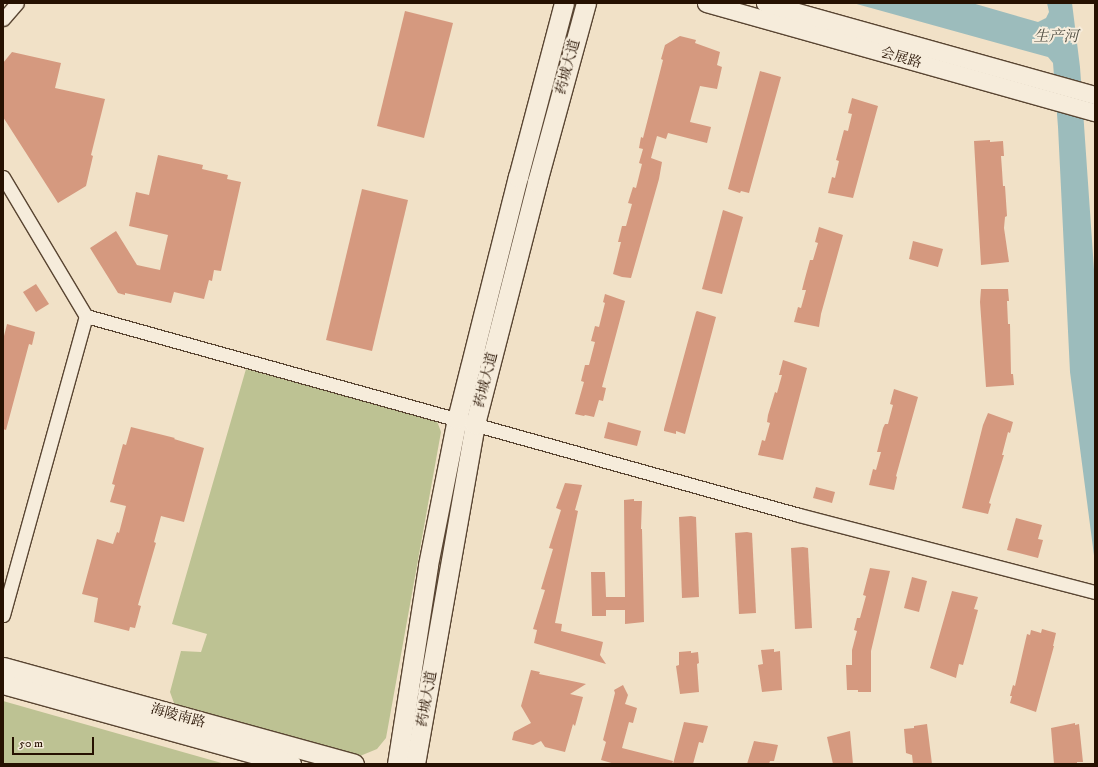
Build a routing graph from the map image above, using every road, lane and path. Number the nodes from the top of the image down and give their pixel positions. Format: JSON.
{"nodes":[{"id":1,"x":17,"y":3,"type":"edge"},
{"id":2,"x":564,"y":3,"type":"edge"},
{"id":3,"x":586,"y":3,"type":"edge"},
{"id":4,"x":706,"y":3,"type":"edge"},
{"id":5,"x":765,"y":3,"type":"edge"},
{"id":6,"x":3,"y":19,"type":"edge"},
{"id":7,"x":1095,"y":95,"type":"edge"},
{"id":8,"x":1095,"y":112,"type":"edge"},
{"id":9,"x":3,"y":177,"type":"edge"},
{"id":10,"x":86,"y":316,"type":"junction"},
{"id":11,"x":457,"y":419,"type":"junction"},
{"id":12,"x":475,"y":424,"type":"junction"},
{"id":13,"x":1095,"y":592,"type":"edge"},
{"id":14,"x":3,"y":615,"type":"edge"},
{"id":15,"x":3,"y":667,"type":"edge"},
{"id":16,"x":3,"y":684,"type":"edge"},
{"id":17,"x":291,"y":764,"type":"edge"},
{"id":18,"x":354,"y":764,"type":"edge"},
{"id":19,"x":397,"y":764,"type":"edge"},
{"id":20,"x":415,"y":764,"type":"edge"}],
"edges":[{"from":1,"to":6,"type":"street"},
{"from":2,"to":11,"type":"main road","name":"药城大道"},
{"from":3,"to":12,"type":"main road","name":"药城大道"},
{"from":4,"to":8,"type":"street","name":"会展路"},
{"from":5,"to":7,"type":"street","name":"会展路"},
{"from":9,"to":10,"type":"street"},
{"from":10,"to":11,"type":"street"},
{"from":10,"to":14,"type":"street"},
{"from":11,"to":12,"type":"street"},
{"from":11,"to":19,"type":"main road","name":"药城大道"},
{"from":12,"to":13,"type":"street"},
{"from":12,"to":20,"type":"main road","name":"药城大道"},
{"from":15,"to":18,"type":"main road","name":"海陵南路"},
{"from":16,"to":17,"type":"main road","name":"海陵南路"}]}
